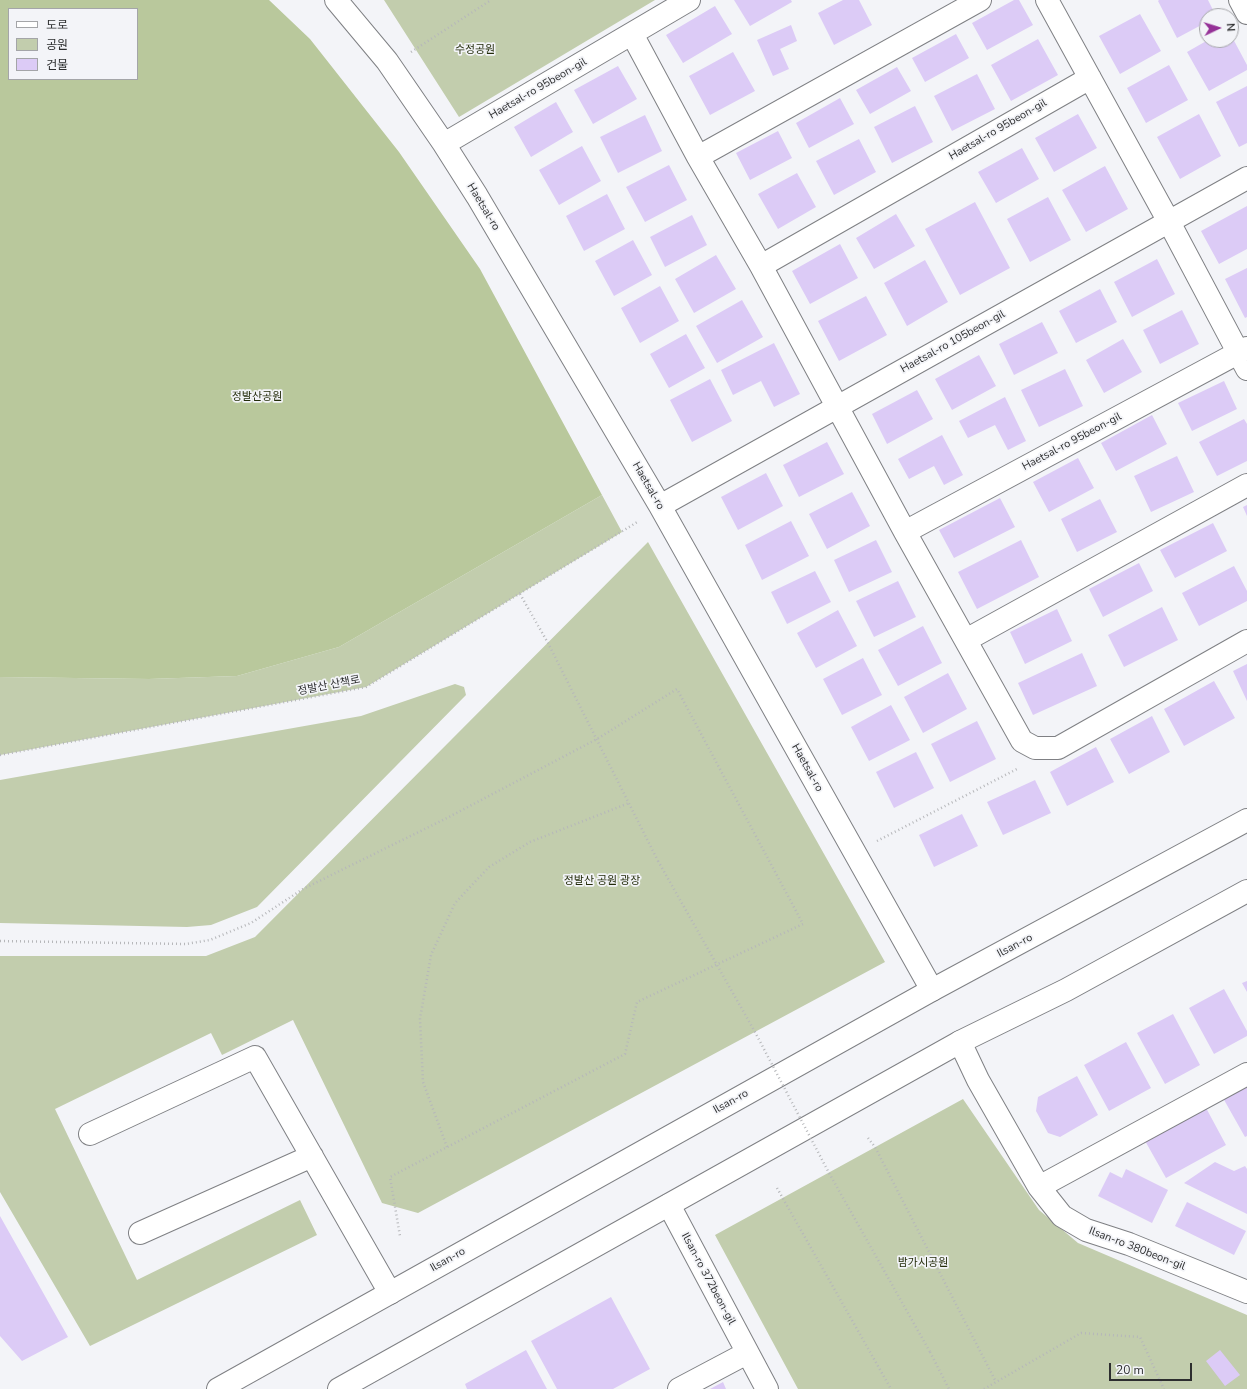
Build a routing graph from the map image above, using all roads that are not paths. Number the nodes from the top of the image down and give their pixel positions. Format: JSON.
{"nodes":[{"id":1,"x":336,"y":0,"type":"edge"},
{"id":2,"x":689,"y":0,"type":"edge"},
{"id":3,"x":980,"y":0,"type":"edge"},
{"id":4,"x":1047,"y":0,"type":"edge"},
{"id":5,"x":1240,"y":0,"type":"edge"},
{"id":6,"x":1247,"y":13,"type":"edge"},
{"id":7,"x":632,"y":34,"type":"junction"},
{"id":8,"x":1090,"y":78,"type":"junction"},
{"id":9,"x":444,"y":144,"type":"junction"},
{"id":10,"x":698,"y":157,"type":"junction"},
{"id":11,"x":1247,"y":178,"type":"edge"},
{"id":12,"x":1169,"y":222,"type":"junction"},
{"id":13,"x":761,"y":266,"type":"junction"},
{"id":14,"x":1244,"y":356,"type":"edge"},
{"id":15,"x":838,"y":407,"type":"junction"},
{"id":16,"x":1247,"y":485,"type":"edge"},
{"id":17,"x":651,"y":512,"type":"junction"},
{"id":18,"x":905,"y":532,"type":"junction"},
{"id":19,"x":966,"y":640,"type":"junction"},
{"id":20,"x":1247,"y":641,"type":"edge"},
{"id":21,"x":1247,"y":820,"type":"edge"},
{"id":22,"x":1247,"y":891,"type":"edge"},
{"id":23,"x":932,"y":990,"type":"junction"},
{"id":24,"x":960,"y":1042,"type":"junction"},
{"id":25,"x":1247,"y":1074,"type":"edge"},
{"id":26,"x":90,"y":1134,"type":"dead end"},
{"id":27,"x":312,"y":1156,"type":"junction"},
{"id":28,"x":1039,"y":1187,"type":"junction"},
{"id":29,"x":669,"y":1205,"type":"junction"},
{"id":30,"x":140,"y":1233,"type":"dead end"},
{"id":31,"x":1247,"y":1292,"type":"edge"},
{"id":32,"x":390,"y":1293,"type":"junction"},
{"id":33,"x":747,"y":1353,"type":"junction"},
{"id":34,"x":218,"y":1389,"type":"edge"},
{"id":35,"x":339,"y":1389,"type":"edge"},
{"id":36,"x":679,"y":1389,"type":"edge"},
{"id":37,"x":767,"y":1389,"type":"edge"}],
"edges":[{"from":1,"to":9,"type":"street","name":"Haetsal-ro"},
{"from":2,"to":7,"type":"street","name":"Haetsal-ro 95beon-gil"},
{"from":3,"to":10,"type":"street"},
{"from":4,"to":8,"type":"street","name":"Haetsal-ro 95beon-gil"},
{"from":5,"to":6,"type":"street"},
{"from":7,"to":9,"type":"street","name":"Haetsal-ro 95beon-gil"},
{"from":7,"to":10,"type":"street"},
{"from":8,"to":12,"type":"street","name":"Haetsal-ro 95beon-gil"},
{"from":8,"to":13,"type":"street","name":"Haetsal-ro 95beon-gil"},
{"from":9,"to":17,"type":"street","name":"Haetsal-ro"},
{"from":10,"to":13,"type":"street"},
{"from":11,"to":12,"type":"street","name":"Haetsal-ro 105beon-gil"},
{"from":12,"to":14,"type":"street","name":"Haetsal-ro 95beon-gil"},
{"from":12,"to":15,"type":"street","name":"Haetsal-ro 105beon-gil"},
{"from":13,"to":15,"type":"street"},
{"from":14,"to":18,"type":"street","name":"Haetsal-ro 95beon-gil"},
{"from":15,"to":17,"type":"street","name":"Haetsal-ro 105beon-gil"},
{"from":15,"to":18,"type":"street"},
{"from":16,"to":19,"type":"street"},
{"from":17,"to":23,"type":"street","name":"Haetsal-ro"},
{"from":18,"to":19,"type":"street"},
{"from":19,"to":20,"type":"street"},
{"from":21,"to":23,"type":"street","name":"Ilsan-ro"},
{"from":22,"to":24,"type":"street"},
{"from":23,"to":32,"type":"street","name":"Ilsan-ro"},
{"from":24,"to":28,"type":"street","name":"Ilsan-ro 380beon-gil"},
{"from":24,"to":29,"type":"street"},
{"from":25,"to":28,"type":"street"},
{"from":26,"to":27,"type":"street"},
{"from":27,"to":30,"type":"street"},
{"from":27,"to":32,"type":"street"},
{"from":28,"to":31,"type":"street","name":"Ilsan-ro 380beon-gil"},
{"from":29,"to":33,"type":"street","name":"Ilsan-ro 372beon-gil"},
{"from":29,"to":35,"type":"street"},
{"from":32,"to":34,"type":"street","name":"Ilsan-ro"},
{"from":33,"to":36,"type":"street"},
{"from":33,"to":37,"type":"street","name":"Ilsan-ro 372beon-gil"}]}
